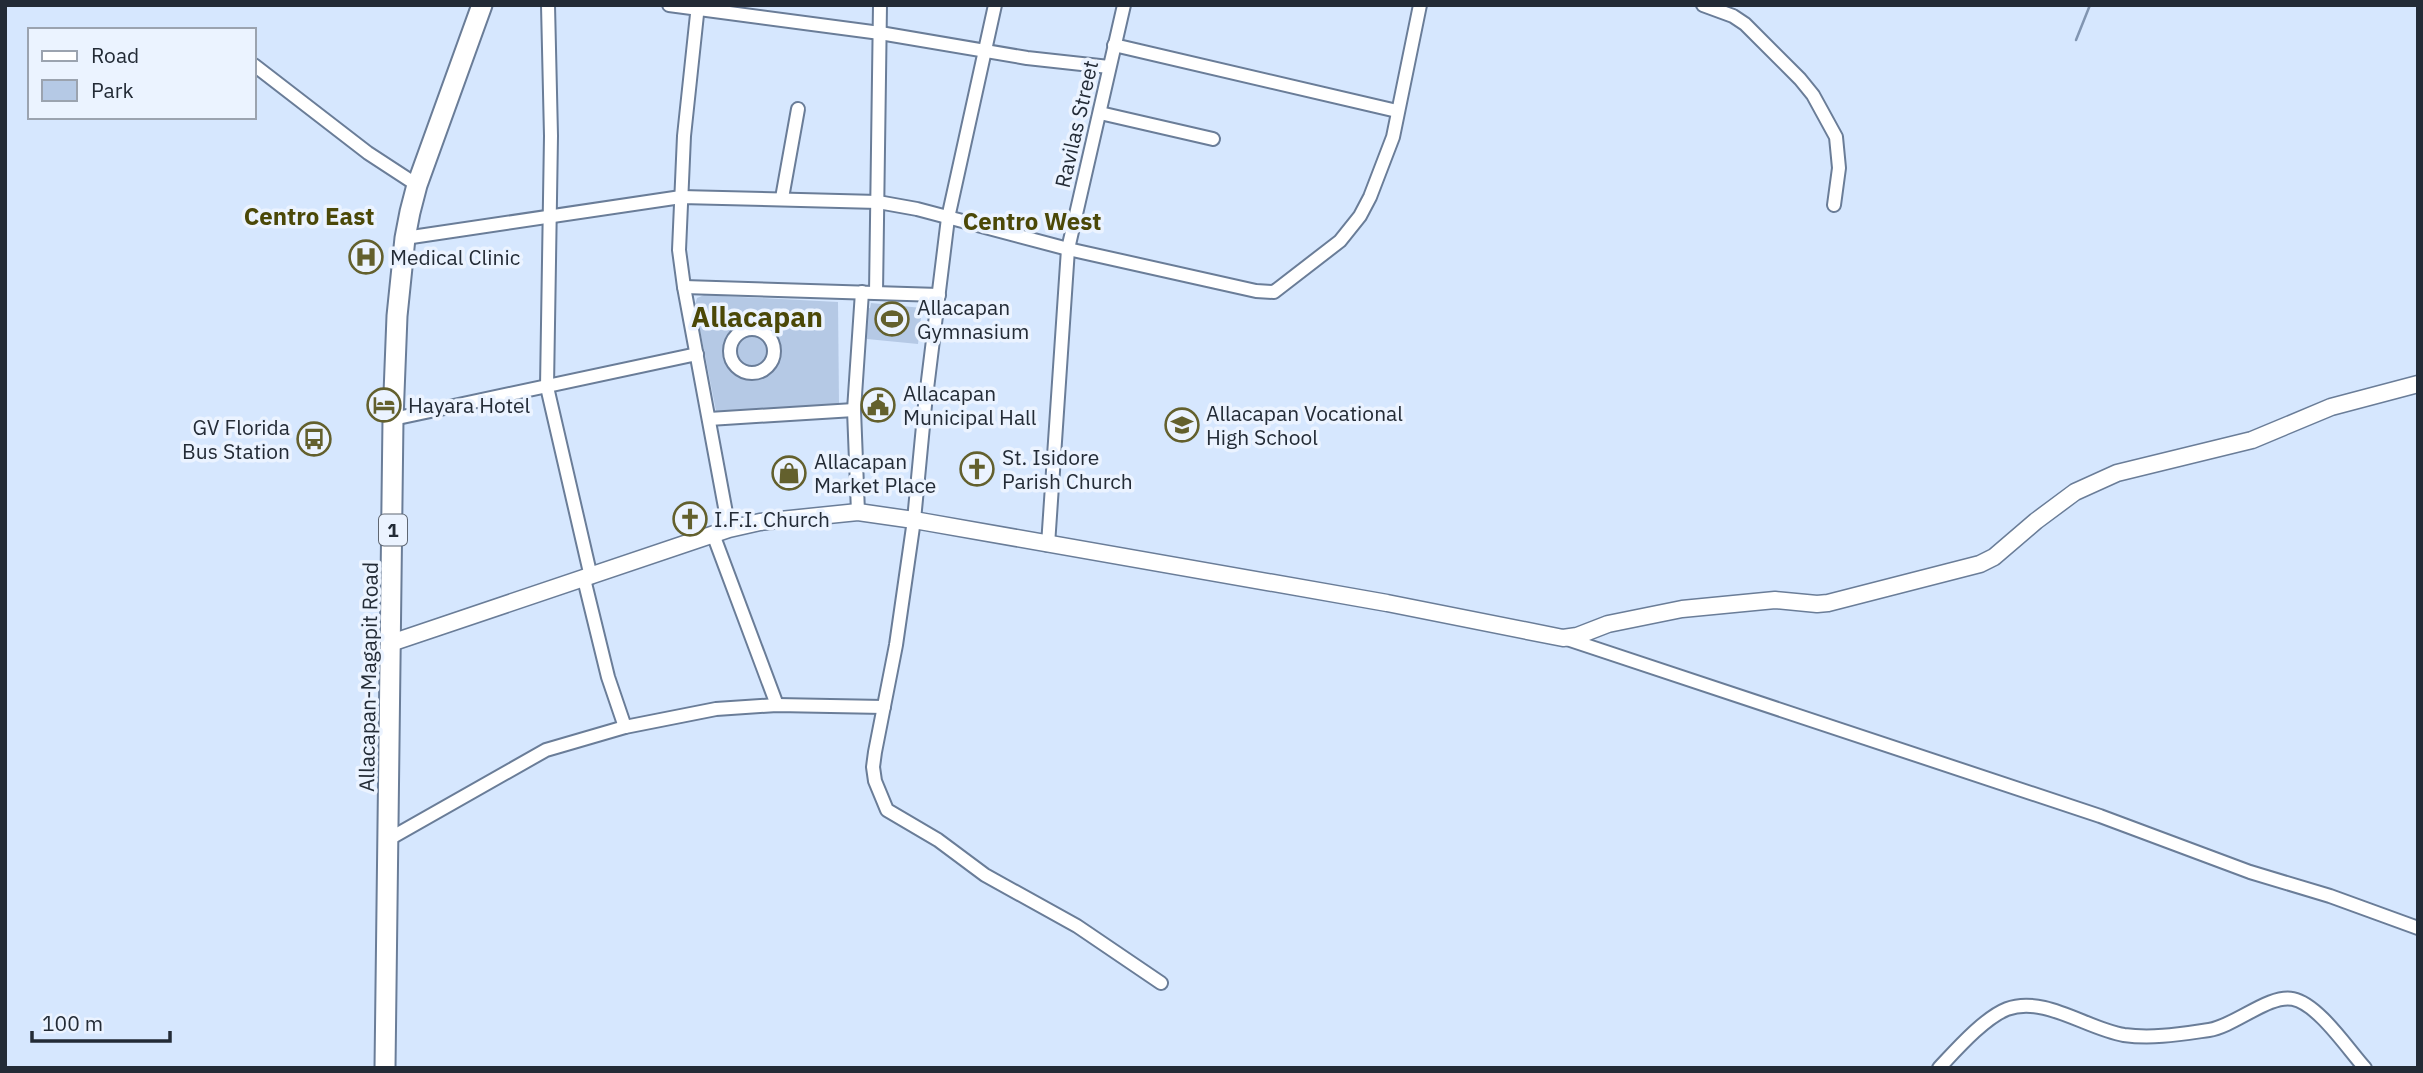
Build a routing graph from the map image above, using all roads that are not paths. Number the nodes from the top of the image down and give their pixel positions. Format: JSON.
{"nodes":[{"id":1,"x":482,"y":5,"type":"edge"},
{"id":2,"x":548,"y":5,"type":"edge"},
{"id":3,"x":668,"y":5,"type":"edge"},
{"id":4,"x":880,"y":5,"type":"edge"},
{"id":5,"x":995,"y":5,"type":"edge"},
{"id":6,"x":1124,"y":5,"type":"edge"},
{"id":7,"x":1420,"y":5,"type":"edge"},
{"id":8,"x":1703,"y":5,"type":"edge"},
{"id":9,"x":697,"y":7,"type":"edge"},
{"id":10,"x":880,"y":33,"type":"junction"},
{"id":11,"x":1114,"y":45,"type":"junction"},
{"id":12,"x":983,"y":51,"type":"junction"},
{"id":13,"x":256,"y":67,"type":"edge"},
{"id":14,"x":1109,"y":67,"type":"junction"},
{"id":15,"x":798,"y":108,"type":"dead end"},
{"id":16,"x":1397,"y":111,"type":"junction"},
{"id":17,"x":1100,"y":113,"type":"junction"},
{"id":18,"x":1213,"y":139,"type":"dead end"},
{"id":19,"x":417,"y":185,"type":"junction"},
{"id":20,"x":681,"y":197,"type":"junction"},
{"id":21,"x":782,"y":198,"type":"junction"},
{"id":22,"x":878,"y":202,"type":"junction"},
{"id":23,"x":1834,"y":205,"type":"dead end"},
{"id":24,"x":549,"y":216,"type":"junction"},
{"id":25,"x":948,"y":218,"type":"junction"},
{"id":26,"x":405,"y":238,"type":"junction"},
{"id":27,"x":1069,"y":249,"type":"junction"},
{"id":28,"x":684,"y":287,"type":"junction"},
{"id":29,"x":869,"y":292,"type":"junction"},
{"id":30,"x":939,"y":295,"type":"junction"},
{"id":31,"x":697,"y":354,"type":"junction"},
{"id":32,"x":2418,"y":384,"type":"edge"},
{"id":33,"x":547,"y":387,"type":"junction"},
{"id":34,"x":854,"y":410,"type":"junction"},
{"id":35,"x":393,"y":419,"type":"junction"},
{"id":36,"x":709,"y":419,"type":"junction"},
{"id":37,"x":858,"y":512,"type":"junction"},
{"id":38,"x":914,"y":520,"type":"junction"},
{"id":39,"x":729,"y":529,"type":"junction"},
{"id":40,"x":713,"y":534,"type":"junction"},
{"id":41,"x":1048,"y":545,"type":"junction"},
{"id":42,"x":588,"y":578,"type":"junction"},
{"id":43,"x":1563,"y":638,"type":"junction"},
{"id":44,"x":391,"y":643,"type":"junction"},
{"id":45,"x":777,"y":705,"type":"junction"},
{"id":46,"x":884,"y":707,"type":"junction"},
{"id":47,"x":625,"y":727,"type":"junction"},
{"id":48,"x":389,"y":839,"type":"junction"},
{"id":49,"x":2418,"y":928,"type":"edge"},
{"id":50,"x":1161,"y":983,"type":"dead end"},
{"id":51,"x":385,"y":1068,"type":"edge"},
{"id":52,"x":1939,"y":1068,"type":"edge"},
{"id":53,"x":2364,"y":1068,"type":"edge"}],
"edges":[{"from":1,"to":19,"type":"highway","name":"Allacapan-Magapit Road","number":"1"},
{"from":2,"to":24,"type":"street"},
{"from":3,"to":9,"type":"street"},
{"from":4,"to":10,"type":"street"},
{"from":5,"to":12,"type":"street"},
{"from":6,"to":11,"type":"street","name":"Ravilas Street"},
{"from":7,"to":16,"type":"street"},
{"from":8,"to":23,"type":"street"},
{"from":9,"to":10,"type":"street"},
{"from":9,"to":20,"type":"street"},
{"from":10,"to":12,"type":"street"},
{"from":10,"to":22,"type":"street"},
{"from":11,"to":14,"type":"street","name":"Ravilas Street"},
{"from":11,"to":16,"type":"street"},
{"from":12,"to":14,"type":"street"},
{"from":12,"to":25,"type":"street"},
{"from":13,"to":19,"type":"street"},
{"from":14,"to":17,"type":"street","name":"Ravilas Street"},
{"from":15,"to":21,"type":"street"},
{"from":16,"to":27,"type":"street"},
{"from":17,"to":18,"type":"street"},
{"from":17,"to":27,"type":"street","name":"Ravilas Street"},
{"from":19,"to":26,"type":"highway","name":"Allacapan-Magapit Road","number":"1"},
{"from":20,"to":21,"type":"street"},
{"from":20,"to":24,"type":"street"},
{"from":20,"to":28,"type":"street"},
{"from":21,"to":22,"type":"street"},
{"from":22,"to":25,"type":"street"},
{"from":22,"to":29,"type":"street"},
{"from":24,"to":26,"type":"street"},
{"from":24,"to":33,"type":"street"},
{"from":25,"to":27,"type":"street"},
{"from":25,"to":30,"type":"street"},
{"from":26,"to":35,"type":"highway","name":"Allacapan-Magapit Road","number":"1"},
{"from":27,"to":41,"type":"street","name":"Ravilas Street"},
{"from":28,"to":29,"type":"street"},
{"from":28,"to":31,"type":"street"},
{"from":29,"to":30,"type":"street"},
{"from":29,"to":34,"type":"street"},
{"from":30,"to":38,"type":"street"},
{"from":31,"to":33,"type":"street"},
{"from":31,"to":36,"type":"street"},
{"from":32,"to":43,"type":"main road"},
{"from":33,"to":35,"type":"street"},
{"from":33,"to":42,"type":"street"},
{"from":34,"to":36,"type":"street"},
{"from":34,"to":37,"type":"street"},
{"from":35,"to":44,"type":"highway","name":"Allacapan-Magapit Road","number":"1"},
{"from":36,"to":39,"type":"street"},
{"from":37,"to":38,"type":"main road"},
{"from":37,"to":39,"type":"main road"},
{"from":38,"to":41,"type":"main road"},
{"from":38,"to":46,"type":"street"},
{"from":39,"to":40,"type":"main road"},
{"from":40,"to":42,"type":"main road"},
{"from":40,"to":45,"type":"street"},
{"from":41,"to":43,"type":"main road"},
{"from":42,"to":44,"type":"main road"},
{"from":42,"to":47,"type":"street"},
{"from":43,"to":49,"type":"street"},
{"from":44,"to":48,"type":"highway","name":"Allacapan-Magapit Road","number":"1"},
{"from":45,"to":46,"type":"street"},
{"from":45,"to":47,"type":"street"},
{"from":46,"to":50,"type":"street"},
{"from":47,"to":48,"type":"street"},
{"from":48,"to":51,"type":"highway","name":"Allacapan-Magapit Road","number":"1"},
{"from":52,"to":53,"type":"street"}]}
